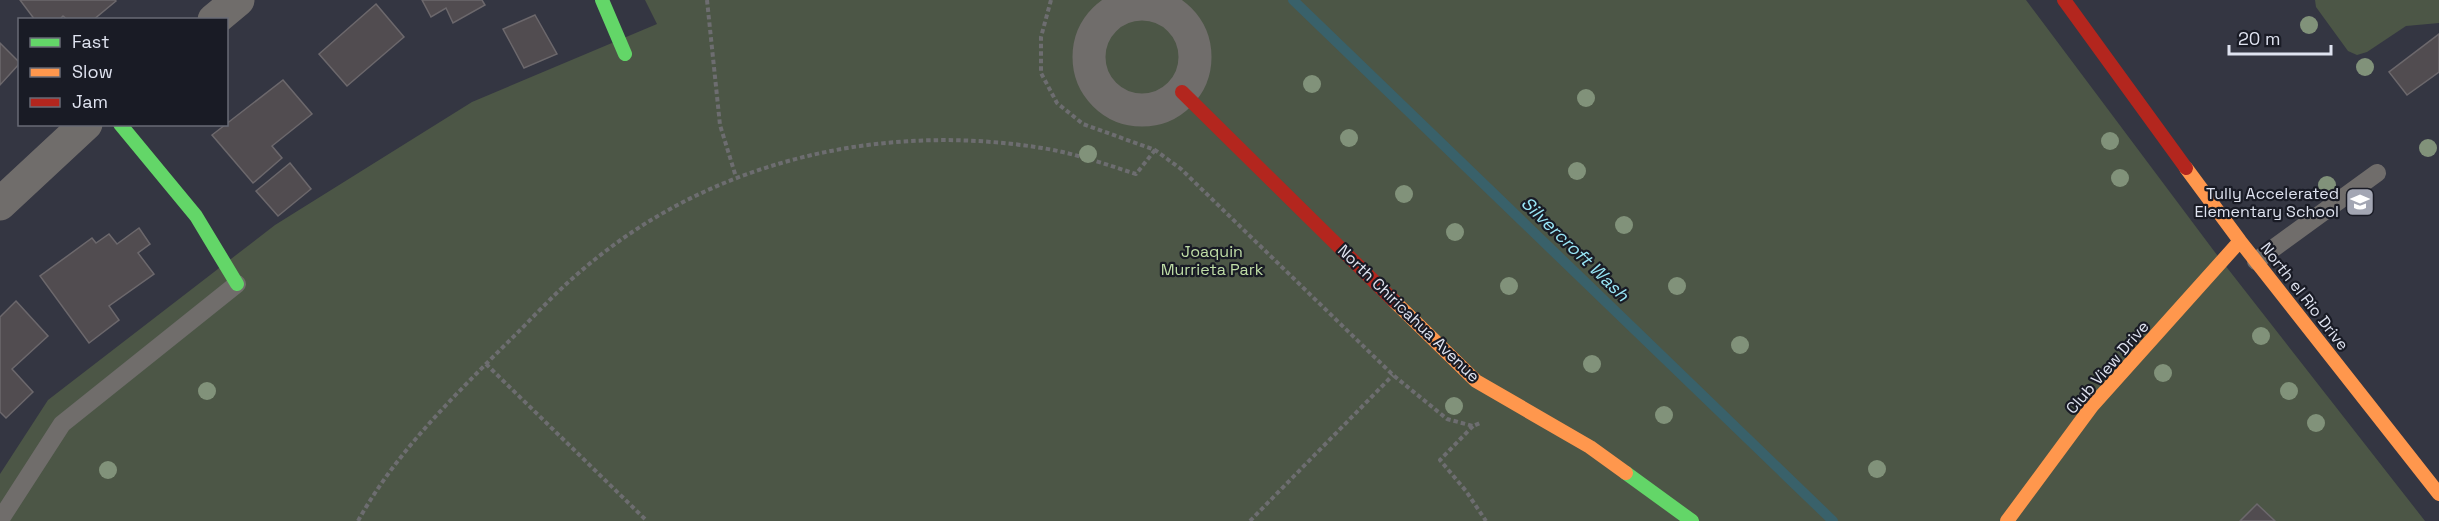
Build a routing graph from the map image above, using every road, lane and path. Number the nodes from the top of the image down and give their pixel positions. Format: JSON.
{"nodes":[{"id":1,"x":238,"y":0,"type":"edge"},
{"id":2,"x":602,"y":0,"type":"edge"},
{"id":3,"x":707,"y":0,"type":"edge"},
{"id":4,"x":1051,"y":0,"type":"edge"},
{"id":5,"x":2064,"y":0,"type":"edge"},
{"id":6,"x":216,"y":18,"type":"edge"},
{"id":7,"x":625,"y":54,"type":"dead end"},
{"id":8,"x":1182,"y":92,"type":"dead end"},
{"id":9,"x":84,"y":126,"type":"edge"},
{"id":10,"x":122,"y":126,"type":"edge"},
{"id":11,"x":1155,"y":150,"type":"junction"},
{"id":12,"x":2377,"y":173,"type":"dead end"},
{"id":13,"x":736,"y":177,"type":"junction"},
{"id":14,"x":0,"y":204,"type":"edge"},
{"id":15,"x":2240,"y":241,"type":"junction"},
{"id":16,"x":2256,"y":261,"type":"junction"},
{"id":17,"x":237,"y":284,"type":"joint"},
{"id":18,"x":486,"y":364,"type":"junction"},
{"id":19,"x":1393,"y":375,"type":"junction"},
{"id":20,"x":1490,"y":419,"type":"dead end"},
{"id":21,"x":1473,"y":426,"type":"junction"},
{"id":22,"x":2439,"y":494,"type":"edge"},
{"id":23,"x":0,"y":520,"type":"edge"},
{"id":24,"x":358,"y":521,"type":"edge"},
{"id":25,"x":648,"y":521,"type":"edge"},
{"id":26,"x":1250,"y":521,"type":"edge"},
{"id":27,"x":1486,"y":521,"type":"edge"},
{"id":28,"x":1692,"y":521,"type":"edge"},
{"id":29,"x":2007,"y":521,"type":"edge"}],
"edges":[{"from":1,"to":6,"type":"street"},
{"from":2,"to":7,"type":"street"},
{"from":3,"to":13,"type":"path"},
{"from":4,"to":11,"type":"path"},
{"from":5,"to":15,"type":"street","name":"North el Rio Drive"},
{"from":8,"to":28,"type":"street","name":"North Chiricahua Avenue"},
{"from":9,"to":14,"type":"street"},
{"from":10,"to":17,"type":"street"},
{"from":11,"to":13,"type":"path"},
{"from":11,"to":19,"type":"path"},
{"from":12,"to":16,"type":"lane"},
{"from":13,"to":18,"type":"path"},
{"from":15,"to":16,"type":"street","name":"North el Rio Drive"},
{"from":15,"to":29,"type":"street","name":"Club View Drive"},
{"from":16,"to":22,"type":"street","name":"North el Rio Drive"},
{"from":17,"to":23,"type":"lane"},
{"from":18,"to":24,"type":"path"},
{"from":18,"to":25,"type":"path"},
{"from":19,"to":21,"type":"path"},
{"from":19,"to":26,"type":"path"},
{"from":20,"to":21,"type":"path"},
{"from":21,"to":27,"type":"path"}]}
